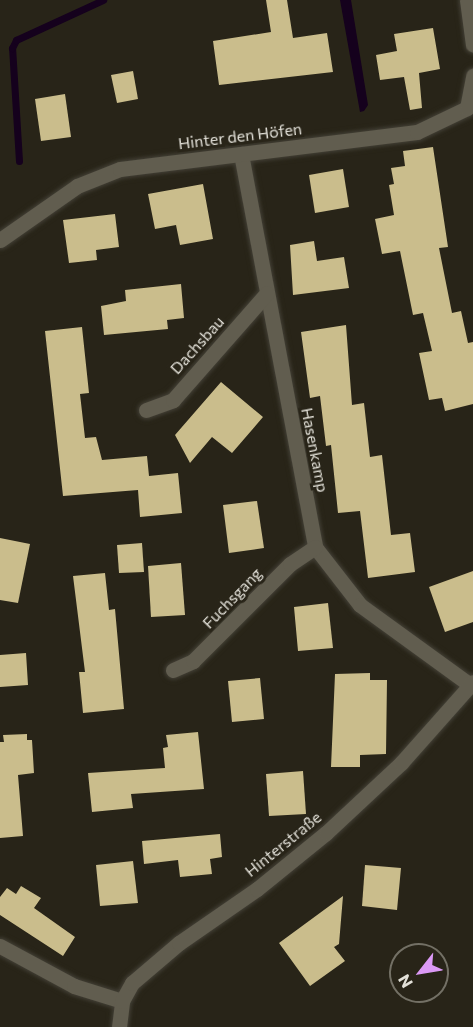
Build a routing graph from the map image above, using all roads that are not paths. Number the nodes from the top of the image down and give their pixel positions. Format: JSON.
{"nodes":[{"id":1,"x":467,"y":0,"type":"edge"},
{"id":2,"x":473,"y":45,"type":"edge"},
{"id":3,"x":473,"y":76,"type":"edge"},
{"id":4,"x":241,"y":154,"type":"junction"},
{"id":5,"x":0,"y":240,"type":"edge"},
{"id":6,"x":267,"y":293,"type":"junction"},
{"id":7,"x":146,"y":410,"type":"dead end"},
{"id":8,"x":315,"y":547,"type":"junction"},
{"id":9,"x":173,"y":670,"type":"dead end"},
{"id":10,"x":472,"y":683,"type":"edge"},
{"id":11,"x":0,"y":946,"type":"edge"},
{"id":12,"x":122,"y":1001,"type":"junction"},
{"id":13,"x":119,"y":1027,"type":"edge"}],
"edges":[{"from":1,"to":2,"type":"street"},
{"from":3,"to":4,"type":"street","name":"Hinter den Höfen"},
{"from":4,"to":5,"type":"street","name":"Hinter den Höfen"},
{"from":4,"to":6,"type":"street","name":"Hasenkamp"},
{"from":6,"to":7,"type":"street","name":"Dachsbau"},
{"from":6,"to":8,"type":"street","name":"Hasenkamp"},
{"from":8,"to":9,"type":"street","name":"Fuchsgang"},
{"from":8,"to":10,"type":"street","name":"Hasenkamp"},
{"from":10,"to":12,"type":"street","name":"Hinterstraße"},
{"from":11,"to":12,"type":"street"},
{"from":12,"to":13,"type":"street","name":"Hinterstraße"}]}
